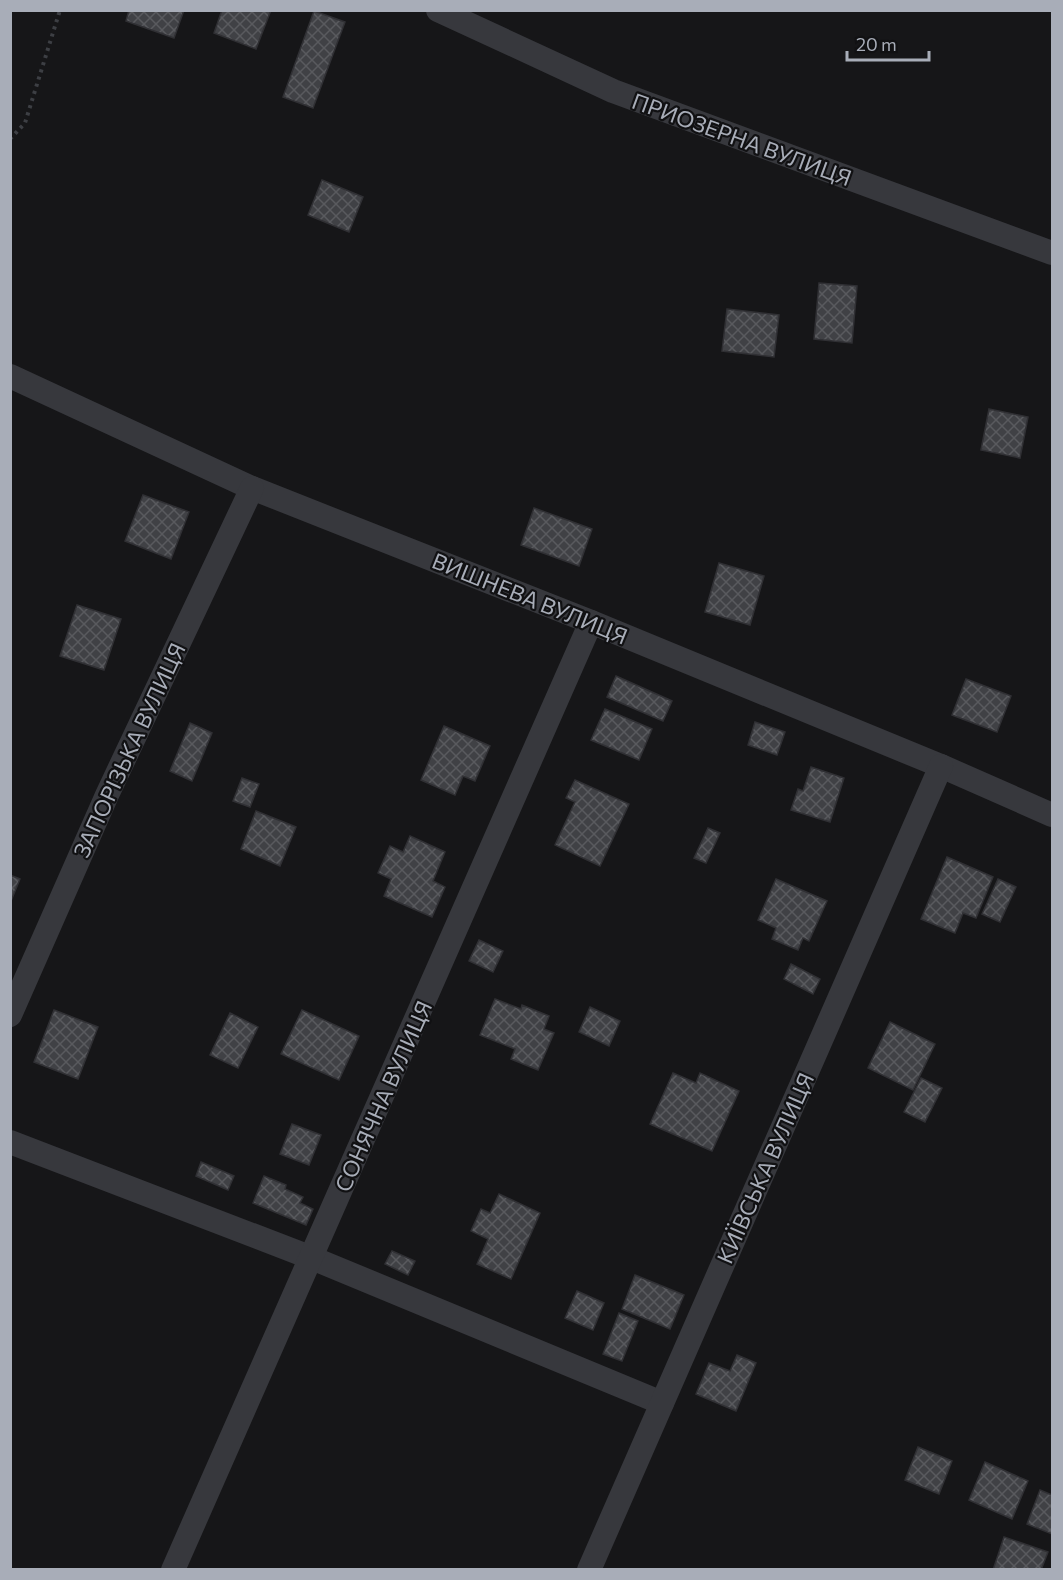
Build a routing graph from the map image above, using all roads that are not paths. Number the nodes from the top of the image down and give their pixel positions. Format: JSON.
{"nodes":[{"id":1,"x":438,"y":10,"type":"edge"},
{"id":2,"x":1053,"y":253,"type":"edge"},
{"id":3,"x":10,"y":376,"type":"edge"},
{"id":4,"x":252,"y":488,"type":"junction"},
{"id":5,"x":591,"y":622,"type":"junction"},
{"id":6,"x":940,"y":766,"type":"junction"},
{"id":7,"x":1053,"y":815,"type":"edge"},
{"id":8,"x":10,"y":1015,"type":"edge"},
{"id":9,"x":10,"y":1142,"type":"edge"},
{"id":10,"x":312,"y":1258,"type":"junction"},
{"id":11,"x":662,"y":1403,"type":"junction"},
{"id":12,"x":173,"y":1569,"type":"edge"},
{"id":13,"x":590,"y":1569,"type":"edge"}],
"edges":[{"from":1,"to":2,"type":"street","name":"ПРИОЗЕРНА ВУЛИЦЯ"},
{"from":3,"to":4,"type":"street","name":"ВИШНЕВА ВУЛИЦЯ"},
{"from":4,"to":5,"type":"street","name":"ВИШНЕВА ВУЛИЦЯ"},
{"from":4,"to":8,"type":"street","name":"ЗАПОРІЗЬКА ВУЛИЦЯ"},
{"from":5,"to":6,"type":"street","name":"ВИШНЕВА ВУЛИЦЯ"},
{"from":5,"to":10,"type":"street","name":"СОНЯЧНА ВУЛИЦЯ"},
{"from":6,"to":7,"type":"street","name":"ВИШНЕВА ВУЛИЦЯ"},
{"from":6,"to":11,"type":"street","name":"КИЇВСЬКА ВУЛИЦЯ"},
{"from":9,"to":10,"type":"street"},
{"from":10,"to":11,"type":"street"},
{"from":10,"to":12,"type":"street","name":"СОНЯЧНА ВУЛИЦЯ"},
{"from":11,"to":13,"type":"street","name":"КИЇВСЬКА ВУЛИЦЯ"}]}
